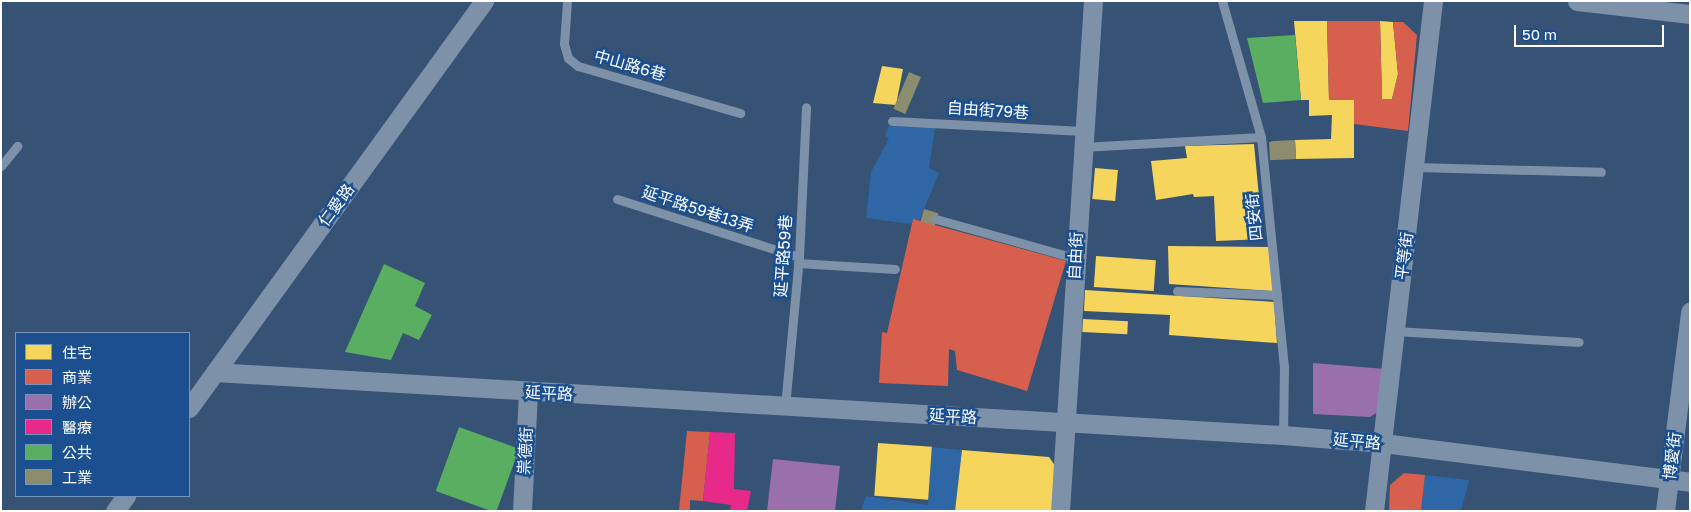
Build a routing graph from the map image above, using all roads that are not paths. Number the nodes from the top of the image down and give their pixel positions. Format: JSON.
{"nodes":[{"id":1,"x":484,"y":1,"type":"edge"},
{"id":2,"x":567,"y":1,"type":"edge"},
{"id":3,"x":1092,"y":1,"type":"edge"},
{"id":4,"x":1222,"y":1,"type":"edge"},
{"id":5,"x":1433,"y":1,"type":"edge"},
{"id":6,"x":1577,"y":1,"type":"edge"},
{"id":7,"x":1690,"y":14,"type":"edge"},
{"id":8,"x":806,"y":107,"type":"dead end"},
{"id":9,"x":740,"y":113,"type":"dead end"},
{"id":10,"x":892,"y":121,"type":"dead end"},
{"id":11,"x":1261,"y":137,"type":"junction"},
{"id":12,"x":1082,"y":139,"type":"junction"},
{"id":13,"x":17,"y":146,"type":"dead end"},
{"id":14,"x":1,"y":166,"type":"edge"},
{"id":15,"x":1415,"y":167,"type":"junction"},
{"id":16,"x":1601,"y":172,"type":"dead end"},
{"id":17,"x":617,"y":199,"type":"dead end"},
{"id":18,"x":936,"y":219,"type":"dead end"},
{"id":19,"x":1075,"y":258,"type":"junction"},
{"id":20,"x":799,"y":260,"type":"junction"},
{"id":21,"x":895,"y":269,"type":"dead end"},
{"id":22,"x":1177,"y":291,"type":"dead end"},
{"id":23,"x":1277,"y":296,"type":"junction"},
{"id":24,"x":1690,"y":312,"type":"edge"},
{"id":25,"x":1395,"y":331,"type":"junction"},
{"id":26,"x":1578,"y":342,"type":"dead end"},
{"id":27,"x":215,"y":372,"type":"junction"},
{"id":28,"x":528,"y":392,"type":"junction"},
{"id":29,"x":190,"y":407,"type":"edge"},
{"id":30,"x":785,"y":407,"type":"junction"},
{"id":31,"x":1066,"y":421,"type":"junction"},
{"id":32,"x":1283,"y":435,"type":"junction"},
{"id":33,"x":1383,"y":443,"type":"junction"},
{"id":34,"x":1669,"y":479,"type":"junction"},
{"id":35,"x":1690,"y":482,"type":"edge"},
{"id":36,"x":125,"y":497,"type":"edge"},
{"id":37,"x":115,"y":511,"type":"edge"},
{"id":38,"x":522,"y":511,"type":"edge"},
{"id":39,"x":1060,"y":511,"type":"edge"},
{"id":40,"x":1374,"y":511,"type":"edge"},
{"id":41,"x":1665,"y":511,"type":"edge"}],
"edges":[{"from":1,"to":27,"type":"street","name":"仁愛路"},
{"from":2,"to":9,"type":"lane","name":"中山路6巷"},
{"from":3,"to":12,"type":"street","name":"自由街"},
{"from":4,"to":11,"type":"lane","name":"四安街"},
{"from":5,"to":15,"type":"street","name":"平等街"},
{"from":6,"to":7,"type":"street"},
{"from":8,"to":20,"type":"lane","name":"延平路59巷"},
{"from":10,"to":12,"type":"lane","name":"自由街79巷"},
{"from":11,"to":12,"type":"lane","name":"自由街79巷"},
{"from":11,"to":23,"type":"lane","name":"四安街"},
{"from":12,"to":19,"type":"street","name":"自由街"},
{"from":13,"to":14,"type":"lane"},
{"from":15,"to":16,"type":"lane"},
{"from":15,"to":25,"type":"street","name":"平等街"},
{"from":17,"to":20,"type":"lane","name":"延平路59巷13弄"},
{"from":18,"to":19,"type":"lane"},
{"from":19,"to":31,"type":"street","name":"自由街"},
{"from":20,"to":21,"type":"lane","name":"延平路59巷13弄"},
{"from":20,"to":30,"type":"lane","name":"延平路59巷"},
{"from":22,"to":23,"type":"lane"},
{"from":23,"to":32,"type":"lane","name":"四安街"},
{"from":24,"to":34,"type":"street","name":"博愛街"},
{"from":25,"to":26,"type":"lane"},
{"from":25,"to":33,"type":"street","name":"平等街"},
{"from":27,"to":28,"type":"street","name":"延平路"},
{"from":27,"to":29,"type":"street","name":"仁愛路"},
{"from":28,"to":30,"type":"street","name":"延平路"},
{"from":28,"to":38,"type":"street","name":"祟德街"},
{"from":30,"to":31,"type":"street","name":"延平路"},
{"from":31,"to":32,"type":"street","name":"延平路"},
{"from":31,"to":39,"type":"street","name":"自由街"},
{"from":32,"to":33,"type":"street","name":"延平路"},
{"from":33,"to":34,"type":"street","name":"延平路"},
{"from":33,"to":40,"type":"street","name":"平等街"},
{"from":34,"to":35,"type":"street","name":"延平路"},
{"from":34,"to":41,"type":"street","name":"博愛街"},
{"from":36,"to":37,"type":"street"}]}
